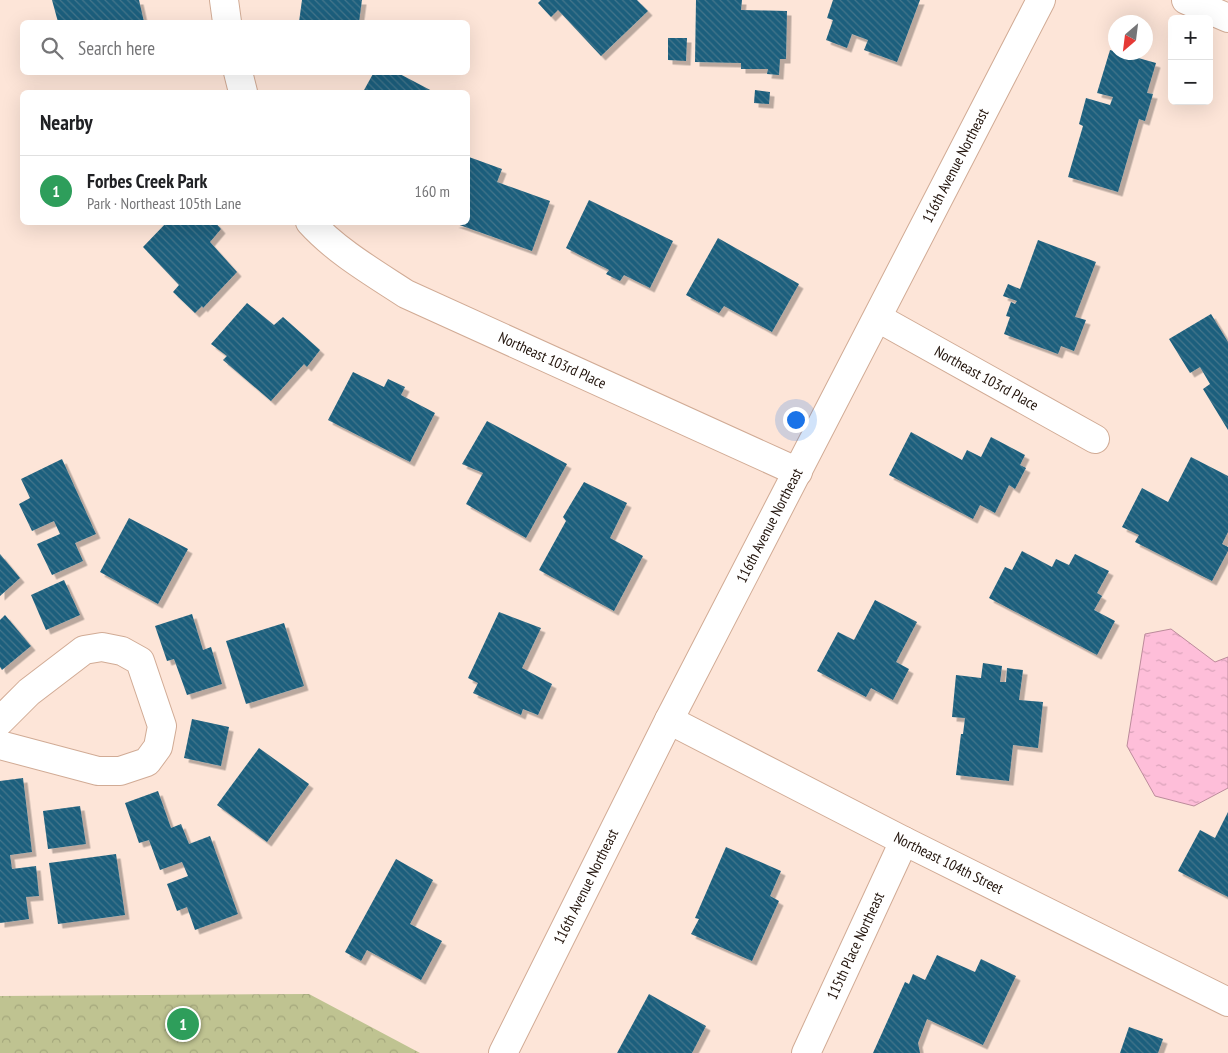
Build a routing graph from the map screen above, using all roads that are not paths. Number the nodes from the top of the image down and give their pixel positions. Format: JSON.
{"nodes":[{"id":1,"x":224,"y":0,"type":"edge"},
{"id":2,"x":1041,"y":0,"type":"edge"},
{"id":3,"x":1186,"y":0,"type":"edge"},
{"id":4,"x":1228,"y":18,"type":"edge"},
{"id":5,"x":227,"y":20,"type":"edge"},
{"id":6,"x":239,"y":75,"type":"edge"},
{"id":7,"x":242,"y":90,"type":"edge"},
{"id":8,"x":314,"y":226,"type":"edge"},
{"id":9,"x":878,"y":318,"type":"junction"},
{"id":10,"x":1095,"y":439,"type":"dead end"},
{"id":11,"x":798,"y":472,"type":"junction"},
{"id":12,"x":669,"y":720,"type":"junction"},
{"id":13,"x":0,"y":721,"type":"edge"},
{"id":14,"x":0,"y":745,"type":"edge"},
{"id":15,"x":904,"y":841,"type":"junction"},
{"id":16,"x":1228,"y":1002,"type":"edge"},
{"id":17,"x":503,"y":1053,"type":"edge"},
{"id":18,"x":806,"y":1053,"type":"edge"}],
"edges":[{"from":1,"to":5,"type":"street"},
{"from":2,"to":9,"type":"street","name":"116th Avenue Northeast"},
{"from":3,"to":4,"type":"street"},
{"from":6,"to":7,"type":"street"},
{"from":8,"to":11,"type":"street","name":"Northeast 103rd Place"},
{"from":9,"to":10,"type":"street","name":"Northeast 103rd Place"},
{"from":9,"to":11,"type":"street","name":"116th Avenue Northeast"},
{"from":11,"to":12,"type":"street","name":"116th Avenue Northeast"},
{"from":12,"to":15,"type":"street","name":"Northeast 104th Street"},
{"from":12,"to":17,"type":"street","name":"116th Avenue Northeast"},
{"from":13,"to":14,"type":"street"},
{"from":15,"to":16,"type":"street","name":"Northeast 104th Street"},
{"from":15,"to":18,"type":"street","name":"115th Place Northeast"}]}
